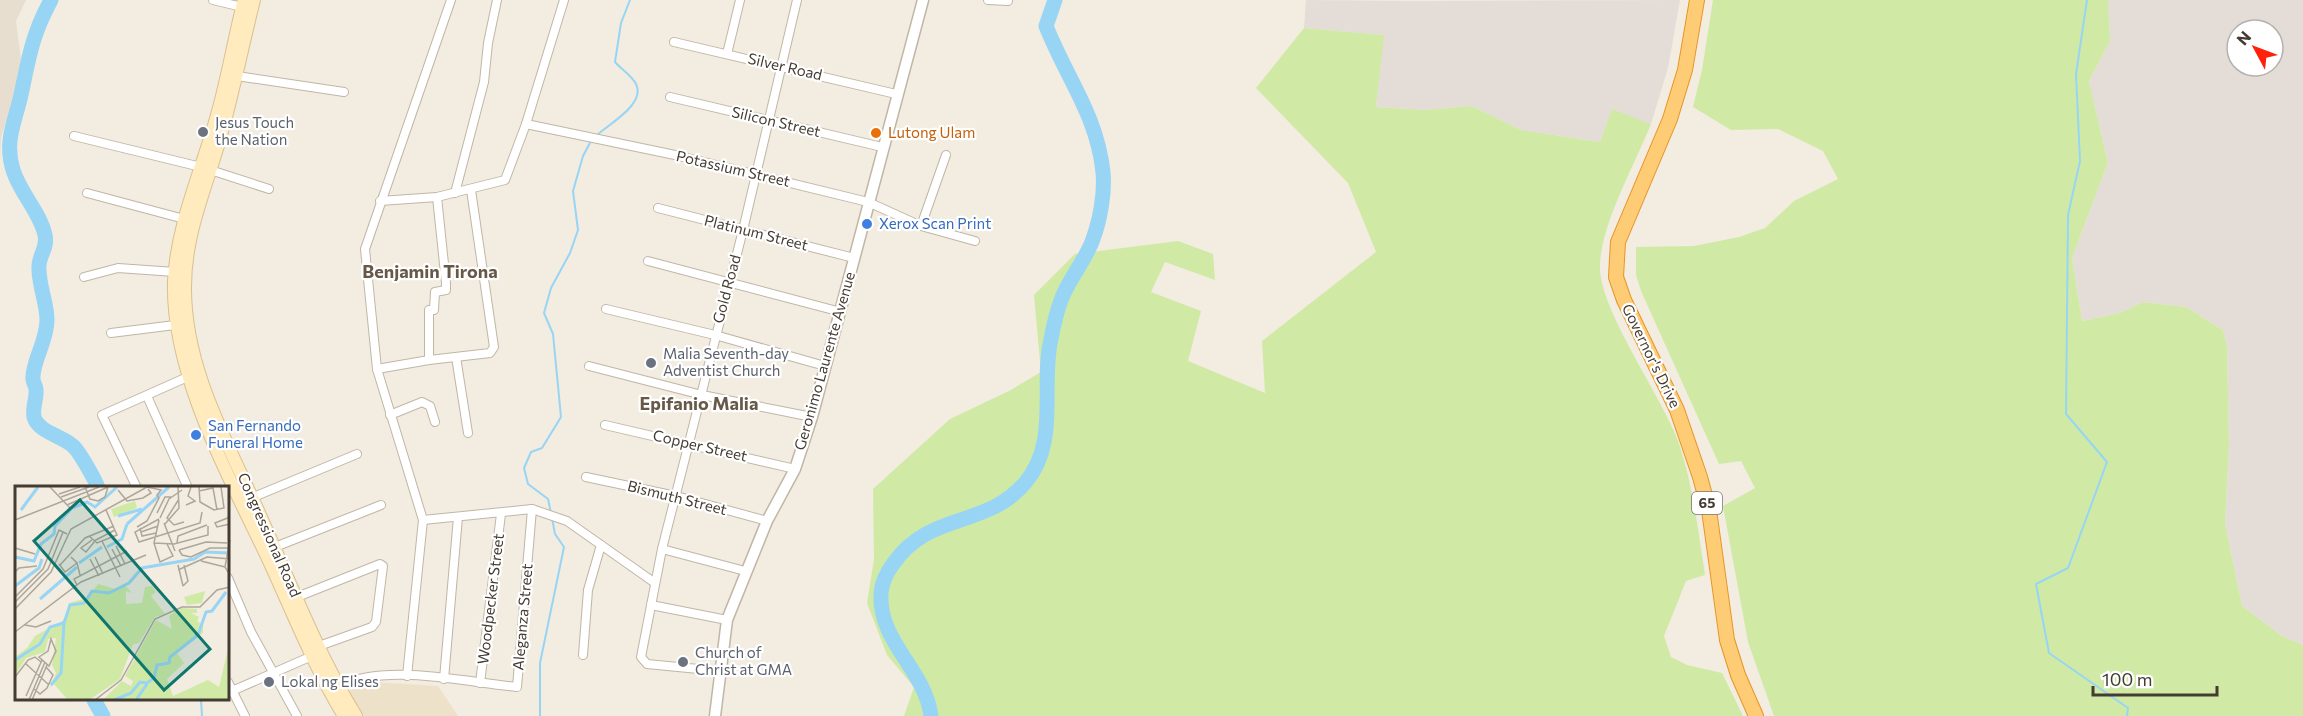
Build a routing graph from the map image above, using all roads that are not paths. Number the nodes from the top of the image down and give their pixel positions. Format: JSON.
{"nodes":[{"id":1,"x":213,"y":0,"type":"edge"},
{"id":2,"x":254,"y":0,"type":"edge"},
{"id":3,"x":451,"y":0,"type":"edge"},
{"id":4,"x":497,"y":0,"type":"edge"},
{"id":5,"x":564,"y":0,"type":"edge"},
{"id":6,"x":740,"y":0,"type":"edge"},
{"id":7,"x":796,"y":0,"type":"edge"},
{"id":8,"x":923,"y":0,"type":"edge"},
{"id":9,"x":988,"y":0,"type":"edge"},
{"id":10,"x":1697,"y":0,"type":"edge"},
{"id":11,"x":1008,"y":1,"type":"edge"},
{"id":12,"x":243,"y":3,"type":"edge"},
{"id":13,"x":674,"y":42,"type":"dead end"},
{"id":14,"x":727,"y":54,"type":"junction"},
{"id":15,"x":781,"y":65,"type":"junction"},
{"id":16,"x":237,"y":76,"type":"junction"},
{"id":17,"x":344,"y":92,"type":"dead end"},
{"id":18,"x":896,"y":94,"type":"junction"},
{"id":19,"x":670,"y":97,"type":"dead end"},
{"id":20,"x":768,"y":121,"type":"junction"},
{"id":21,"x":526,"y":124,"type":"junction"},
{"id":22,"x":74,"y":136,"type":"dead end"},
{"id":23,"x":882,"y":147,"type":"junction"},
{"id":24,"x":945,"y":155,"type":"dead end"},
{"id":25,"x":206,"y":169,"type":"junction"},
{"id":26,"x":756,"y":174,"type":"junction"},
{"id":27,"x":269,"y":189,"type":"dead end"},
{"id":28,"x":471,"y":190,"type":"junction"},
{"id":29,"x":87,"y":193,"type":"dead end"},
{"id":30,"x":455,"y":193,"type":"junction"},
{"id":31,"x":437,"y":197,"type":"junction"},
{"id":32,"x":380,"y":201,"type":"junction"},
{"id":33,"x":868,"y":202,"type":"junction"},
{"id":34,"x":658,"y":208,"type":"dead end"},
{"id":35,"x":189,"y":220,"type":"junction"},
{"id":36,"x":921,"y":226,"type":"junction"},
{"id":37,"x":743,"y":230,"type":"junction"},
{"id":38,"x":975,"y":242,"type":"dead end"},
{"id":39,"x":854,"y":258,"type":"junction"},
{"id":40,"x":648,"y":261,"type":"dead end"},
{"id":41,"x":84,"y":277,"type":"dead end"},
{"id":42,"x":178,"y":280,"type":"junction"},
{"id":43,"x":729,"y":282,"type":"junction"},
{"id":44,"x":606,"y":309,"type":"dead end"},
{"id":45,"x":841,"y":312,"type":"junction"},
{"id":46,"x":176,"y":325,"type":"junction"},
{"id":47,"x":111,"y":333,"type":"dead end"},
{"id":48,"x":715,"y":335,"type":"junction"},
{"id":49,"x":456,"y":357,"type":"junction"},
{"id":50,"x":429,"y":360,"type":"junction"},
{"id":51,"x":589,"y":366,"type":"dead end"},
{"id":52,"x":825,"y":366,"type":"junction"},
{"id":53,"x":377,"y":369,"type":"junction"},
{"id":54,"x":193,"y":375,"type":"junction"},
{"id":55,"x":702,"y":394,"type":"junction"},
{"id":56,"x":147,"y":396,"type":"junction"},
{"id":57,"x":390,"y":415,"type":"junction"},
{"id":58,"x":812,"y":417,"type":"junction"},
{"id":59,"x":435,"y":422,"type":"dead end"},
{"id":60,"x":605,"y":425,"type":"dead end"},
{"id":61,"x":468,"y":433,"type":"dead end"},
{"id":62,"x":690,"y":443,"type":"junction"},
{"id":63,"x":357,"y":454,"type":"dead end"},
{"id":64,"x":795,"y":469,"type":"junction"},
{"id":65,"x":586,"y":477,"type":"dead end"},
{"id":66,"x":136,"y":486,"type":"edge"},
{"id":67,"x":187,"y":486,"type":"edge"},
{"id":68,"x":676,"y":496,"type":"junction"},
{"id":69,"x":247,"y":499,"type":"junction"},
{"id":70,"x":381,"y":505,"type":"dead end"},
{"id":71,"x":532,"y":508,"type":"junction"},
{"id":72,"x":501,"y":514,"type":"junction"},
{"id":73,"x":458,"y":518,"type":"junction"},
{"id":74,"x":423,"y":520,"type":"junction"},
{"id":75,"x":767,"y":521,"type":"junction"},
{"id":76,"x":601,"y":545,"type":"junction"},
{"id":77,"x":274,"y":547,"type":"junction"},
{"id":78,"x":662,"y":549,"type":"junction"},
{"id":79,"x":745,"y":572,"type":"junction"},
{"id":80,"x":230,"y":582,"type":"edge"},
{"id":81,"x":655,"y":583,"type":"junction"},
{"id":82,"x":297,"y":597,"type":"junction"},
{"id":83,"x":651,"y":605,"type":"junction"},
{"id":84,"x":727,"y":621,"type":"junction"},
{"id":85,"x":307,"y":631,"type":"junction"},
{"id":86,"x":315,"y":651,"type":"junction"},
{"id":87,"x":583,"y":655,"type":"dead end"},
{"id":88,"x":719,"y":671,"type":"junction"},
{"id":89,"x":272,"y":673,"type":"junction"},
{"id":90,"x":407,"y":676,"type":"junction"},
{"id":91,"x":444,"y":679,"type":"junction"},
{"id":92,"x":480,"y":683,"type":"junction"},
{"id":93,"x":230,"y":686,"type":"edge"},
{"id":94,"x":334,"y":689,"type":"junction"},
{"id":95,"x":232,"y":691,"type":"junction"},
{"id":96,"x":245,"y":716,"type":"edge"},
{"id":97,"x":297,"y":716,"type":"edge"},
{"id":98,"x":344,"y":716,"type":"edge"},
{"id":99,"x":356,"y":716,"type":"edge"},
{"id":100,"x":715,"y":716,"type":"edge"},
{"id":101,"x":1756,"y":716,"type":"edge"}],
"edges":[{"from":1,"to":12,"type":"street"},
{"from":2,"to":16,"type":"main road","name":"Congressional Road"},
{"from":3,"to":32,"type":"street"},
{"from":4,"to":30,"type":"street"},
{"from":5,"to":21,"type":"street"},
{"from":6,"to":14,"type":"street"},
{"from":7,"to":15,"type":"street","name":"Gold Road"},
{"from":8,"to":18,"type":"street","name":"Geronimo Laurente Avenue"},
{"from":9,"to":11,"type":"street"},
{"from":10,"to":101,"type":"highway","name":"Governor's Drive","number":"65"},
{"from":12,"to":25,"type":"main road","name":"Congressional Road"},
{"from":13,"to":14,"type":"street","name":"Silver Road"},
{"from":14,"to":15,"type":"street","name":"Silver Road"},
{"from":15,"to":18,"type":"street","name":"Silver Road"},
{"from":15,"to":20,"type":"street","name":"Gold Road"},
{"from":16,"to":17,"type":"street"},
{"from":16,"to":25,"type":"main road","name":"Congressional Road"},
{"from":18,"to":23,"type":"street","name":"Geronimo Laurente Avenue"},
{"from":19,"to":20,"type":"street","name":"Silicon Street"},
{"from":20,"to":23,"type":"street","name":"Silicon Street"},
{"from":20,"to":26,"type":"street","name":"Gold Road"},
{"from":21,"to":26,"type":"street","name":"Potassium Street"},
{"from":21,"to":28,"type":"street"},
{"from":22,"to":25,"type":"street"},
{"from":23,"to":33,"type":"street","name":"Geronimo Laurente Avenue"},
{"from":24,"to":36,"type":"street"},
{"from":25,"to":27,"type":"street"},
{"from":25,"to":35,"type":"main road","name":"Congressional Road"},
{"from":26,"to":33,"type":"street","name":"Potassium Street"},
{"from":26,"to":37,"type":"street","name":"Gold Road"},
{"from":28,"to":30,"type":"street"},
{"from":28,"to":49,"type":"street"},
{"from":29,"to":35,"type":"street"},
{"from":30,"to":31,"type":"street"},
{"from":31,"to":32,"type":"street"},
{"from":31,"to":50,"type":"street"},
{"from":32,"to":53,"type":"street"},
{"from":33,"to":36,"type":"street","name":"Potassium Street"},
{"from":33,"to":39,"type":"street","name":"Geronimo Laurente Avenue"},
{"from":34,"to":37,"type":"street","name":"Platinum Street"},
{"from":35,"to":42,"type":"main road","name":"Congressional Road"},
{"from":36,"to":38,"type":"street","name":"Potassium Street"},
{"from":37,"to":39,"type":"street","name":"Platinum Street"},
{"from":37,"to":43,"type":"street","name":"Gold Road"},
{"from":39,"to":45,"type":"street","name":"Geronimo Laurente Avenue"},
{"from":40,"to":43,"type":"street"},
{"from":41,"to":42,"type":"street"},
{"from":42,"to":46,"type":"main road","name":"Congressional Road"},
{"from":42,"to":54,"type":"main road","name":"Congressional Road"},
{"from":43,"to":45,"type":"street"},
{"from":43,"to":48,"type":"street","name":"Gold Road"},
{"from":44,"to":48,"type":"street"},
{"from":45,"to":52,"type":"street","name":"Geronimo Laurente Avenue"},
{"from":46,"to":47,"type":"street"},
{"from":46,"to":54,"type":"main road","name":"Congressional Road"},
{"from":48,"to":52,"type":"street"},
{"from":48,"to":55,"type":"street","name":"Gold Road"},
{"from":49,"to":50,"type":"street"},
{"from":49,"to":61,"type":"street"},
{"from":50,"to":53,"type":"street"},
{"from":51,"to":55,"type":"street"},
{"from":52,"to":58,"type":"street","name":"Geronimo Laurente Avenue"},
{"from":53,"to":57,"type":"street"},
{"from":54,"to":56,"type":"street"},
{"from":54,"to":69,"type":"main road","name":"Congressional Road"},
{"from":55,"to":58,"type":"street"},
{"from":55,"to":62,"type":"street","name":"Gold Road"},
{"from":56,"to":66,"type":"street"},
{"from":56,"to":67,"type":"street"},
{"from":57,"to":59,"type":"street"},
{"from":57,"to":74,"type":"street"},
{"from":58,"to":64,"type":"street","name":"Geronimo Laurente Avenue"},
{"from":60,"to":62,"type":"street","name":"Copper Street"},
{"from":62,"to":64,"type":"street","name":"Copper Street"},
{"from":62,"to":68,"type":"street","name":"Gold Road"},
{"from":63,"to":69,"type":"street"},
{"from":64,"to":75,"type":"street","name":"Geronimo Laurente Avenue"},
{"from":65,"to":68,"type":"street","name":"Bismuth Street"},
{"from":68,"to":75,"type":"street","name":"Bismuth Street"},
{"from":68,"to":78,"type":"street","name":"Gold Road"},
{"from":69,"to":77,"type":"main road","name":"Congressional Road"},
{"from":69,"to":85,"type":"main road","name":"Congressional Road"},
{"from":70,"to":77,"type":"street"},
{"from":71,"to":72,"type":"street"},
{"from":71,"to":76,"type":"street"},
{"from":71,"to":92,"type":"street","name":"Aleganza Street"},
{"from":72,"to":73,"type":"street"},
{"from":72,"to":92,"type":"street","name":"Woodpecker Street"},
{"from":73,"to":74,"type":"street"},
{"from":73,"to":91,"type":"street"},
{"from":74,"to":90,"type":"street"},
{"from":75,"to":79,"type":"street","name":"Geronimo Laurente Avenue"},
{"from":76,"to":81,"type":"street"},
{"from":76,"to":87,"type":"street"},
{"from":77,"to":82,"type":"main road","name":"Congressional Road"},
{"from":78,"to":79,"type":"street"},
{"from":78,"to":81,"type":"street","name":"Gold Road"},
{"from":79,"to":84,"type":"street","name":"Geronimo Laurente Avenue"},
{"from":80,"to":89,"type":"street"},
{"from":81,"to":83,"type":"street","name":"Gold Road"},
{"from":82,"to":85,"type":"main road","name":"Congressional Road"},
{"from":82,"to":86,"type":"street"},
{"from":83,"to":84,"type":"street"},
{"from":83,"to":88,"type":"street"},
{"from":84,"to":88,"type":"street","name":"Geronimo Laurente Avenue"},
{"from":85,"to":86,"type":"main road","name":"Congressional Road"},
{"from":86,"to":89,"type":"street"},
{"from":86,"to":94,"type":"main road","name":"Congressional Road"},
{"from":88,"to":100,"type":"street","name":"Geronimo Laurente Avenue"},
{"from":89,"to":95,"type":"street"},
{"from":89,"to":97,"type":"street"},
{"from":90,"to":91,"type":"street","name":"Aleganza Street"},
{"from":90,"to":94,"type":"street","name":"Aleganza Street"},
{"from":91,"to":92,"type":"street","name":"Aleganza Street"},
{"from":93,"to":95,"type":"street"},
{"from":94,"to":98,"type":"main road","name":"Congressional Road"},
{"from":94,"to":99,"type":"main road","name":"Congressional Road"},
{"from":95,"to":96,"type":"street"}]}
